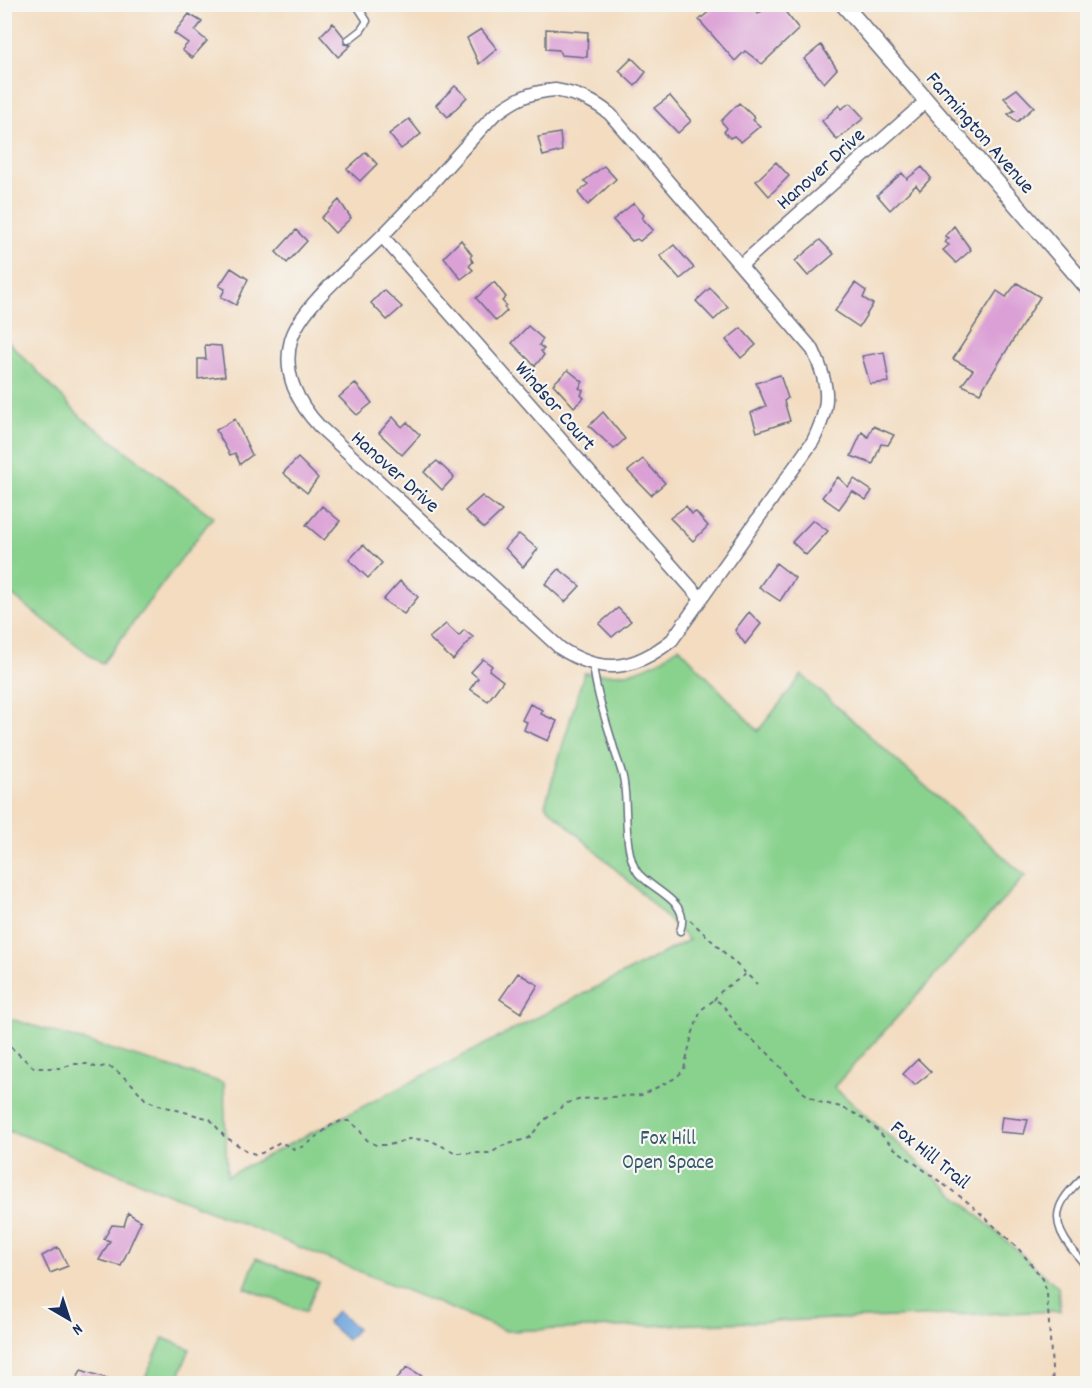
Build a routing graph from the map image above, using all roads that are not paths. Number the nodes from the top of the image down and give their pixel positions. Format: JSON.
{"nodes":[{"id":1,"x":356,"y":4,"type":"edge"},
{"id":2,"x":843,"y":4,"type":"edge"},
{"id":3,"x":348,"y":40,"type":"dead end"},
{"id":4,"x":926,"y":101,"type":"junction"},
{"id":5,"x":382,"y":236,"type":"junction"},
{"id":6,"x":741,"y":265,"type":"junction"},
{"id":7,"x":1088,"y":288,"type":"edge"},
{"id":8,"x":701,"y":599,"type":"junction"},
{"id":9,"x":593,"y":664,"type":"junction"},
{"id":10,"x":680,"y":931,"type":"dead end"},
{"id":11,"x":1088,"y":1172,"type":"edge"},
{"id":12,"x":1088,"y":1275,"type":"edge"}],
"edges":[{"from":1,"to":3,"type":"lane"},
{"from":2,"to":4,"type":"street","name":"Farmington Avenue"},
{"from":4,"to":6,"type":"street","name":"Hanover Drive"},
{"from":4,"to":7,"type":"street","name":"Farmington Avenue"},
{"from":5,"to":6,"type":"street","name":"Hanover Drive"},
{"from":5,"to":8,"type":"street","name":"Windsor Court"},
{"from":5,"to":9,"type":"street","name":"Hanover Drive"},
{"from":6,"to":8,"type":"street","name":"Hanover Drive"},
{"from":8,"to":9,"type":"street","name":"Hanover Drive"},
{"from":9,"to":10,"type":"lane"},
{"from":11,"to":12,"type":"lane"}]}
